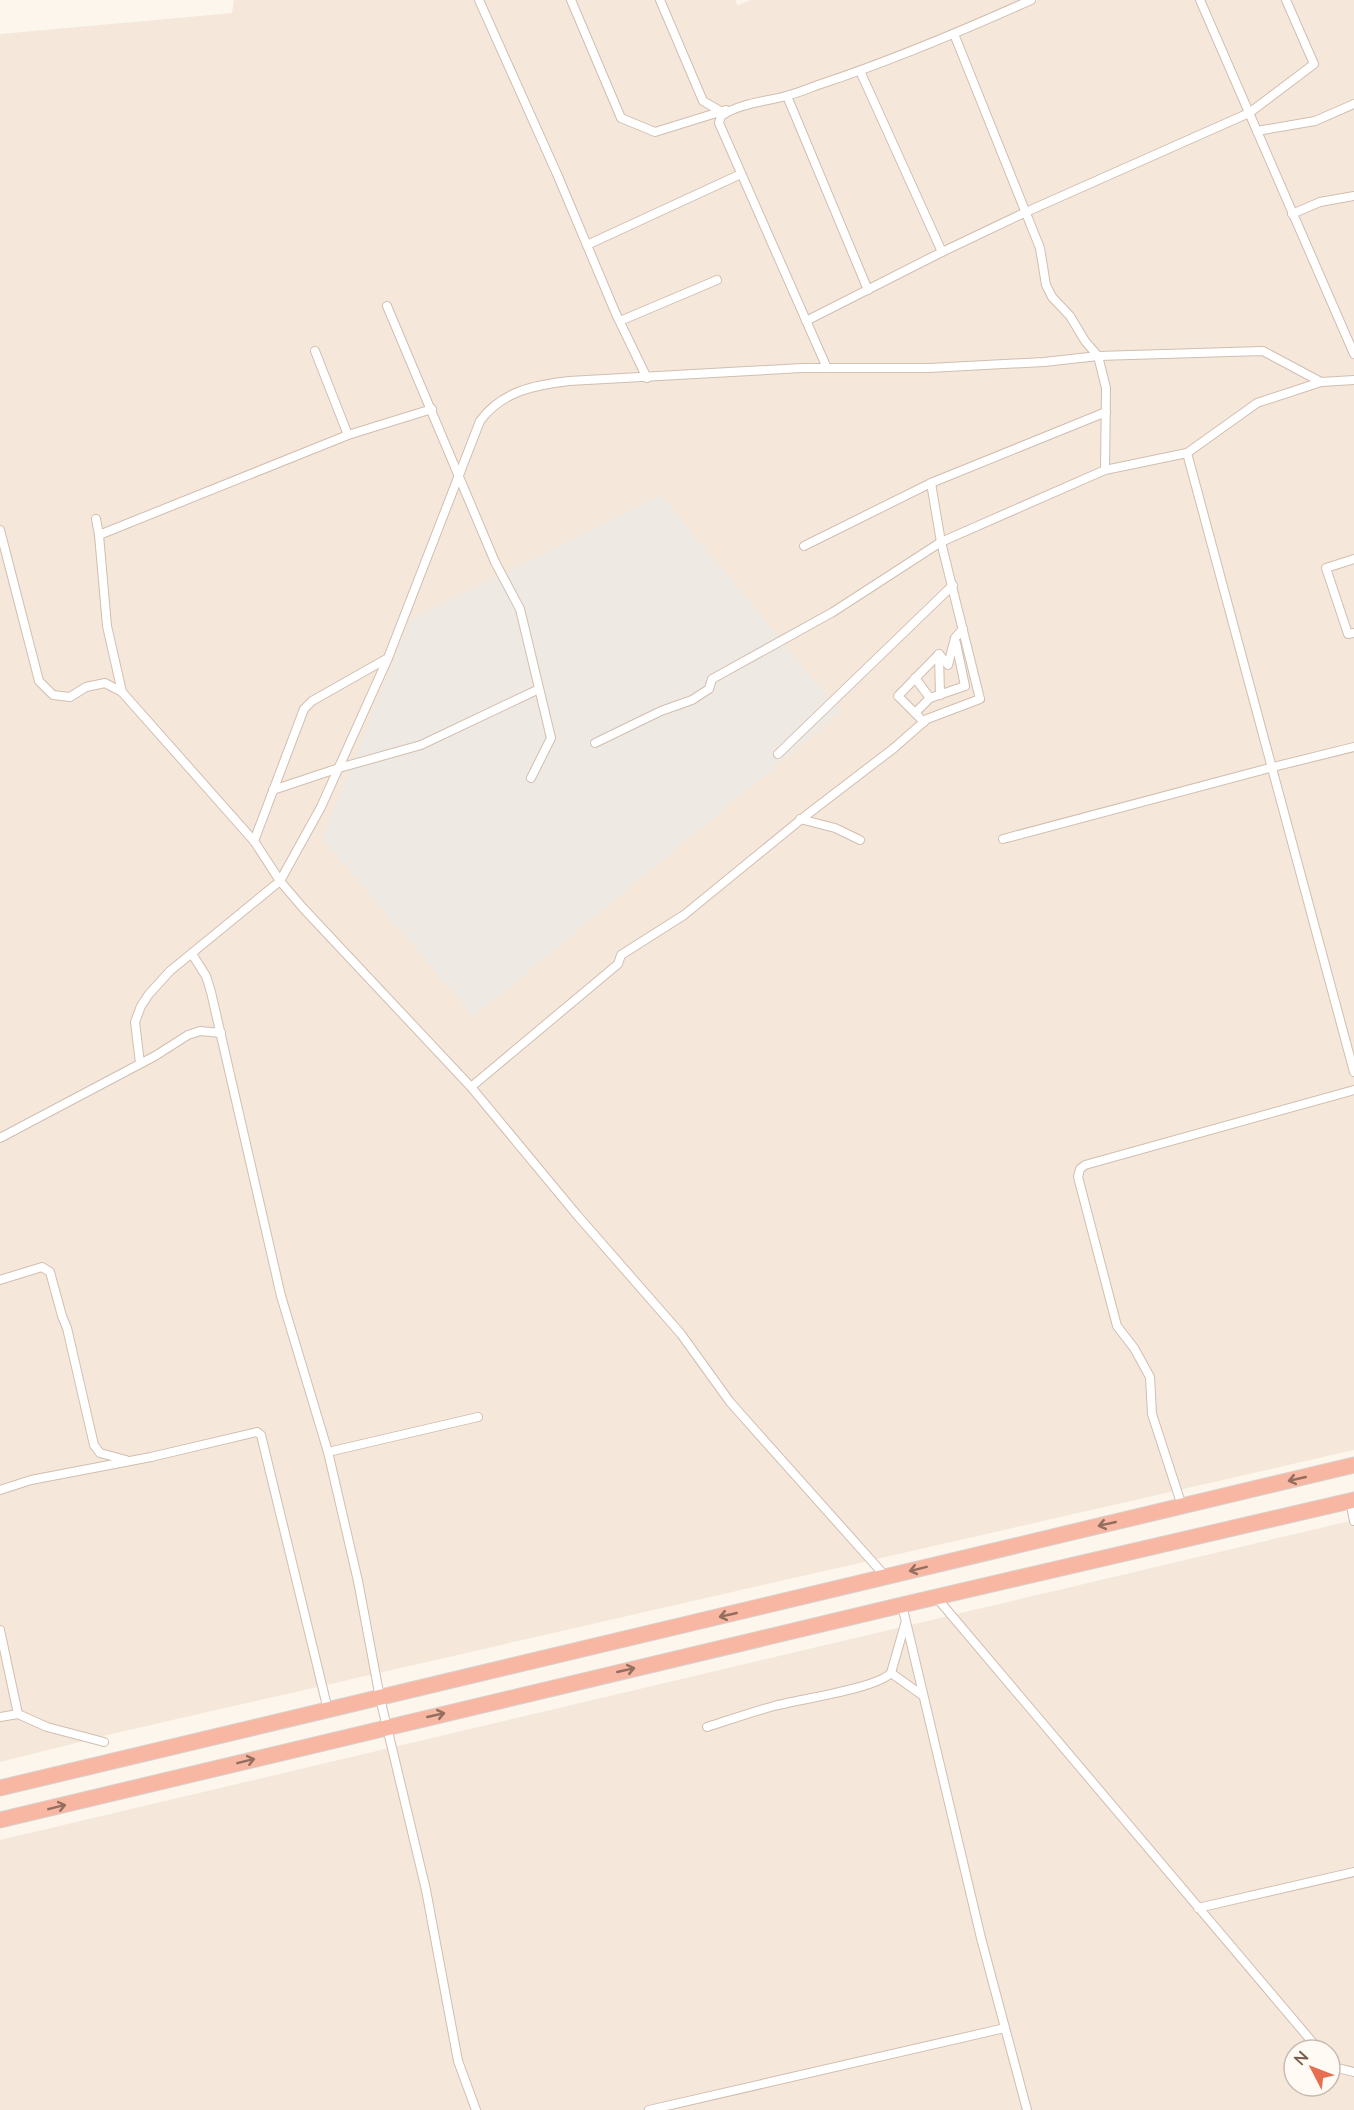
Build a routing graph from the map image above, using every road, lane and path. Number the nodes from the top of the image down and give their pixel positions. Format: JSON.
{"nodes":[{"id":1,"x":478,"y":0,"type":"edge"},
{"id":2,"x":571,"y":0,"type":"edge"},
{"id":3,"x":660,"y":0,"type":"edge"},
{"id":4,"x":1031,"y":0,"type":"edge"},
{"id":5,"x":1200,"y":0,"type":"edge"},
{"id":6,"x":1286,"y":0,"type":"edge"},
{"id":7,"x":954,"y":34,"type":"junction"},
{"id":8,"x":860,"y":71,"type":"junction"},
{"id":9,"x":787,"y":96,"type":"junction"},
{"id":10,"x":1354,"y":104,"type":"edge"},
{"id":11,"x":740,"y":106,"type":"junction"},
{"id":12,"x":722,"y":112,"type":"junction"},
{"id":13,"x":1249,"y":113,"type":"junction"},
{"id":14,"x":1257,"y":131,"type":"junction"},
{"id":15,"x":741,"y":174,"type":"junction"},
{"id":16,"x":1354,"y":196,"type":"edge"},
{"id":17,"x":1026,"y":212,"type":"junction"},
{"id":18,"x":1292,"y":214,"type":"junction"},
{"id":19,"x":587,"y":245,"type":"junction"},
{"id":20,"x":942,"y":252,"type":"junction"},
{"id":21,"x":717,"y":280,"type":"dead end"},
{"id":22,"x":868,"y":290,"type":"junction"},
{"id":23,"x":387,"y":306,"type":"dead end"},
{"id":24,"x":620,"y":321,"type":"junction"},
{"id":25,"x":806,"y":321,"type":"junction"},
{"id":26,"x":315,"y":351,"type":"dead end"},
{"id":27,"x":1354,"y":354,"type":"edge"},
{"id":28,"x":1098,"y":356,"type":"junction"},
{"id":29,"x":827,"y":368,"type":"junction"},
{"id":30,"x":647,"y":378,"type":"junction"},
{"id":31,"x":1354,"y":380,"type":"edge"},
{"id":32,"x":1321,"y":382,"type":"junction"},
{"id":33,"x":432,"y":410,"type":"junction"},
{"id":34,"x":1106,"y":412,"type":"junction"},
{"id":35,"x":348,"y":435,"type":"junction"},
{"id":36,"x":1187,"y":453,"type":"junction"},
{"id":37,"x":1105,"y":470,"type":"junction"},
{"id":38,"x":459,"y":475,"type":"junction"},
{"id":39,"x":930,"y":483,"type":"junction"},
{"id":40,"x":96,"y":519,"type":"dead end"},
{"id":41,"x":0,"y":530,"type":"edge"},
{"id":42,"x":99,"y":535,"type":"junction"},
{"id":43,"x":941,"y":542,"type":"junction"},
{"id":44,"x":804,"y":546,"type":"dead end"},
{"id":45,"x":1354,"y":559,"type":"edge"},
{"id":46,"x":953,"y":585,"type":"junction"},
{"id":47,"x":963,"y":629,"type":"junction"},
{"id":48,"x":1354,"y":633,"type":"edge"},
{"id":49,"x":955,"y":638,"type":"junction"},
{"id":50,"x":939,"y":654,"type":"junction"},
{"id":51,"x":388,"y":658,"type":"junction"},
{"id":52,"x":915,"y":678,"type":"junction"},
{"id":53,"x":539,"y":689,"type":"junction"},
{"id":54,"x":122,"y":692,"type":"junction"},
{"id":55,"x":940,"y":695,"type":"junction"},
{"id":56,"x":930,"y":698,"type":"junction"},
{"id":57,"x":915,"y":713,"type":"junction"},
{"id":58,"x":924,"y":722,"type":"junction"},
{"id":59,"x":595,"y":743,"type":"dead end"},
{"id":60,"x":1354,"y":747,"type":"edge"},
{"id":61,"x":778,"y":754,"type":"dead end"},
{"id":62,"x":1273,"y":767,"type":"junction"},
{"id":63,"x":339,"y":768,"type":"junction"},
{"id":64,"x":531,"y":778,"type":"dead end"},
{"id":65,"x":273,"y":790,"type":"junction"},
{"id":66,"x":800,"y":819,"type":"junction"},
{"id":67,"x":1003,"y":839,"type":"dead end"},
{"id":68,"x":861,"y":840,"type":"dead end"},
{"id":69,"x":254,"y":841,"type":"junction"},
{"id":70,"x":280,"y":881,"type":"junction"},
{"id":71,"x":192,"y":954,"type":"junction"},
{"id":72,"x":221,"y":1034,"type":"junction"},
{"id":73,"x":140,"y":1063,"type":"junction"},
{"id":74,"x":1354,"y":1072,"type":"edge"},
{"id":75,"x":471,"y":1087,"type":"junction"},
{"id":76,"x":1354,"y":1090,"type":"edge"},
{"id":77,"x":0,"y":1138,"type":"edge"},
{"id":78,"x":0,"y":1280,"type":"edge"},
{"id":79,"x":478,"y":1417,"type":"dead end"},
{"id":80,"x":328,"y":1452,"type":"junction"},
{"id":81,"x":129,"y":1460,"type":"junction"},
{"id":82,"x":1354,"y":1465,"type":"edge"},
{"id":83,"x":0,"y":1490,"type":"edge"},
{"id":84,"x":1352,"y":1501,"type":"edge"},
{"id":85,"x":1182,"y":1506,"type":"junction"},
{"id":86,"x":1354,"y":1521,"type":"edge"},
{"id":87,"x":886,"y":1577,"type":"junction"},
{"id":88,"x":936,"y":1597,"type":"junction"},
{"id":89,"x":902,"y":1605,"type":"junction"},
{"id":90,"x":905,"y":1623,"type":"junction"},
{"id":91,"x":0,"y":1630,"type":"edge"},
{"id":92,"x":891,"y":1672,"type":"junction"},
{"id":93,"x":922,"y":1695,"type":"junction"},
{"id":94,"x":380,"y":1698,"type":"junction"},
{"id":95,"x":328,"y":1710,"type":"junction"},
{"id":96,"x":18,"y":1714,"type":"junction"},
{"id":97,"x":0,"y":1717,"type":"edge"},
{"id":98,"x":387,"y":1727,"type":"junction"},
{"id":99,"x":707,"y":1727,"type":"dead end"},
{"id":100,"x":104,"y":1742,"type":"dead end"},
{"id":101,"x":0,"y":1788,"type":"edge"},
{"id":102,"x":0,"y":1820,"type":"edge"},
{"id":103,"x":1354,"y":1872,"type":"edge"},
{"id":104,"x":1198,"y":1908,"type":"junction"},
{"id":105,"x":1005,"y":2028,"type":"junction"},
{"id":106,"x":1309,"y":2038,"type":"edge"},
{"id":107,"x":476,"y":2110,"type":"edge"},
{"id":108,"x":649,"y":2110,"type":"edge"},
{"id":109,"x":1027,"y":2110,"type":"edge"}],
"edges":[{"from":1,"to":19,"type":"street"},
{"from":2,"to":12,"type":"street"},
{"from":3,"to":12,"type":"street"},
{"from":4,"to":7,"type":"street"},
{"from":5,"to":13,"type":"street"},
{"from":6,"to":13,"type":"street"},
{"from":7,"to":8,"type":"street"},
{"from":7,"to":17,"type":"street"},
{"from":8,"to":9,"type":"street"},
{"from":8,"to":20,"type":"street"},
{"from":9,"to":11,"type":"street"},
{"from":9,"to":22,"type":"street"},
{"from":10,"to":14,"type":"street"},
{"from":11,"to":12,"type":"street"},
{"from":11,"to":15,"type":"street"},
{"from":13,"to":14,"type":"street"},
{"from":13,"to":17,"type":"street"},
{"from":14,"to":18,"type":"street"},
{"from":15,"to":19,"type":"street"},
{"from":15,"to":25,"type":"street"},
{"from":16,"to":18,"type":"street"},
{"from":17,"to":20,"type":"street"},
{"from":17,"to":28,"type":"street"},
{"from":18,"to":27,"type":"street"},
{"from":19,"to":24,"type":"street"},
{"from":20,"to":22,"type":"street"},
{"from":21,"to":24,"type":"street"},
{"from":22,"to":25,"type":"street"},
{"from":23,"to":33,"type":"street"},
{"from":24,"to":30,"type":"street"},
{"from":25,"to":29,"type":"street"},
{"from":26,"to":35,"type":"street"},
{"from":28,"to":29,"type":"street"},
{"from":28,"to":32,"type":"street"},
{"from":28,"to":34,"type":"street"},
{"from":29,"to":30,"type":"street"},
{"from":30,"to":38,"type":"street"},
{"from":31,"to":32,"type":"street"},
{"from":32,"to":36,"type":"street"},
{"from":33,"to":35,"type":"street"},
{"from":33,"to":38,"type":"street"},
{"from":34,"to":37,"type":"street"},
{"from":34,"to":39,"type":"street"},
{"from":35,"to":42,"type":"street"},
{"from":36,"to":37,"type":"street"},
{"from":36,"to":62,"type":"street"},
{"from":37,"to":43,"type":"street"},
{"from":38,"to":51,"type":"street"},
{"from":38,"to":53,"type":"street"},
{"from":39,"to":43,"type":"street"},
{"from":39,"to":44,"type":"street"},
{"from":40,"to":42,"type":"street"},
{"from":41,"to":54,"type":"street"},
{"from":42,"to":54,"type":"street"},
{"from":43,"to":46,"type":"street"},
{"from":43,"to":59,"type":"street"},
{"from":45,"to":48,"type":"street"},
{"from":46,"to":47,"type":"street"},
{"from":46,"to":61,"type":"street"},
{"from":47,"to":49,"type":"street"},
{"from":47,"to":58,"type":"street"},
{"from":49,"to":50,"type":"street"},
{"from":49,"to":55,"type":"street"},
{"from":50,"to":52,"type":"street"},
{"from":50,"to":55,"type":"street"},
{"from":51,"to":63,"type":"street"},
{"from":51,"to":65,"type":"street"},
{"from":52,"to":56,"type":"street"},
{"from":52,"to":57,"type":"street"},
{"from":53,"to":63,"type":"street"},
{"from":53,"to":64,"type":"street"},
{"from":54,"to":69,"type":"street"},
{"from":55,"to":56,"type":"street"},
{"from":56,"to":57,"type":"street"},
{"from":57,"to":58,"type":"street"},
{"from":58,"to":66,"type":"street"},
{"from":60,"to":62,"type":"street"},
{"from":62,"to":67,"type":"street"},
{"from":62,"to":74,"type":"street"},
{"from":63,"to":65,"type":"street"},
{"from":63,"to":70,"type":"street"},
{"from":65,"to":69,"type":"street"},
{"from":66,"to":68,"type":"street"},
{"from":66,"to":75,"type":"street"},
{"from":69,"to":70,"type":"street"},
{"from":70,"to":71,"type":"street"},
{"from":70,"to":75,"type":"street"},
{"from":71,"to":72,"type":"street"},
{"from":71,"to":73,"type":"street"},
{"from":72,"to":73,"type":"street"},
{"from":72,"to":80,"type":"street"},
{"from":73,"to":77,"type":"street"},
{"from":75,"to":87,"type":"street"},
{"from":76,"to":85,"type":"street"},
{"from":78,"to":81,"type":"street"},
{"from":79,"to":80,"type":"street"},
{"from":80,"to":94,"type":"street"},
{"from":81,"to":83,"type":"street"},
{"from":81,"to":95,"type":"street"},
{"from":82,"to":85,"type":"highway","one_way":true},
{"from":84,"to":86,"type":"street"},
{"from":84,"to":88,"type":"highway"},
{"from":85,"to":87,"type":"highway","one_way":true},
{"from":87,"to":94,"type":"highway","one_way":true},
{"from":88,"to":89,"type":"highway"},
{"from":88,"to":104,"type":"street"},
{"from":89,"to":90,"type":"street"},
{"from":98,"to":89,"type":"highway","one_way":true},
{"from":90,"to":92,"type":"street"},
{"from":90,"to":93,"type":"street"},
{"from":91,"to":96,"type":"street"},
{"from":92,"to":93,"type":"street"},
{"from":92,"to":99,"type":"street"},
{"from":93,"to":105,"type":"street"},
{"from":94,"to":95,"type":"highway"},
{"from":94,"to":98,"type":"street"},
{"from":95,"to":101,"type":"highway"},
{"from":96,"to":97,"type":"street"},
{"from":96,"to":100,"type":"street"},
{"from":102,"to":98,"type":"highway","one_way":true},
{"from":98,"to":107,"type":"street"},
{"from":103,"to":104,"type":"street"},
{"from":104,"to":106,"type":"street"},
{"from":105,"to":108,"type":"street"},
{"from":105,"to":109,"type":"street"}]}
